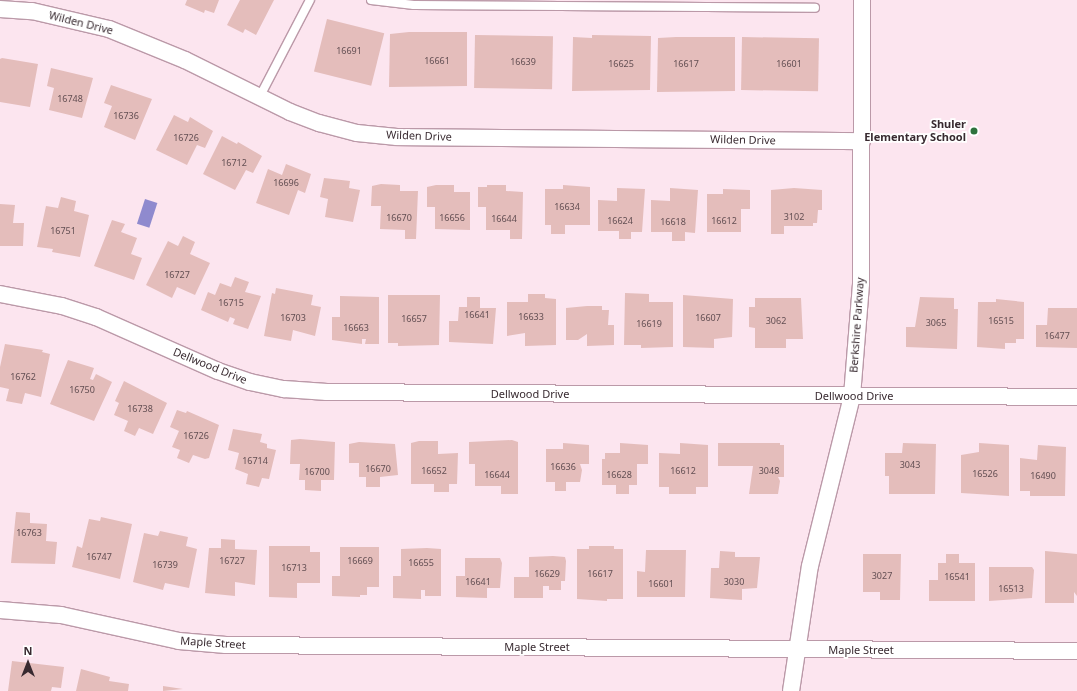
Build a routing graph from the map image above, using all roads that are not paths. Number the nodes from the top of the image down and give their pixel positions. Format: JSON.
{"nodes":[{"id":1,"x":310,"y":0,"type":"edge"},
{"id":2,"x":371,"y":0,"type":"edge"},
{"id":3,"x":862,"y":0,"type":"edge"},
{"id":4,"x":815,"y":8,"type":"dead end"},
{"id":5,"x":0,"y":9,"type":"edge"},
{"id":6,"x":260,"y":96,"type":"junction"},
{"id":7,"x":862,"y":141,"type":"junction"},
{"id":8,"x":0,"y":294,"type":"edge"},
{"id":9,"x":852,"y":396,"type":"junction"},
{"id":10,"x":1077,"y":397,"type":"edge"},
{"id":11,"x":0,"y":610,"type":"edge"},
{"id":12,"x":797,"y":649,"type":"junction"},
{"id":13,"x":1077,"y":651,"type":"edge"},
{"id":14,"x":791,"y":691,"type":"edge"}],
"edges":[{"from":1,"to":6,"type":"lane"},
{"from":2,"to":4,"type":"lane"},
{"from":3,"to":7,"type":"street","name":"Berkshire Parkway"},
{"from":5,"to":6,"type":"street","name":"Wilden Drive"},
{"from":6,"to":7,"type":"street","name":"Wilden Drive"},
{"from":7,"to":9,"type":"street","name":"Berkshire Parkway"},
{"from":8,"to":9,"type":"street","name":"Dellwood Drive"},
{"from":9,"to":10,"type":"street","name":"Dellwood Drive"},
{"from":9,"to":12,"type":"street","name":"Berkshire Parkway"},
{"from":11,"to":12,"type":"street","name":"Maple Street"},
{"from":12,"to":13,"type":"street","name":"Maple Street"},
{"from":12,"to":14,"type":"street","name":"Berkshire Parkway"}]}
